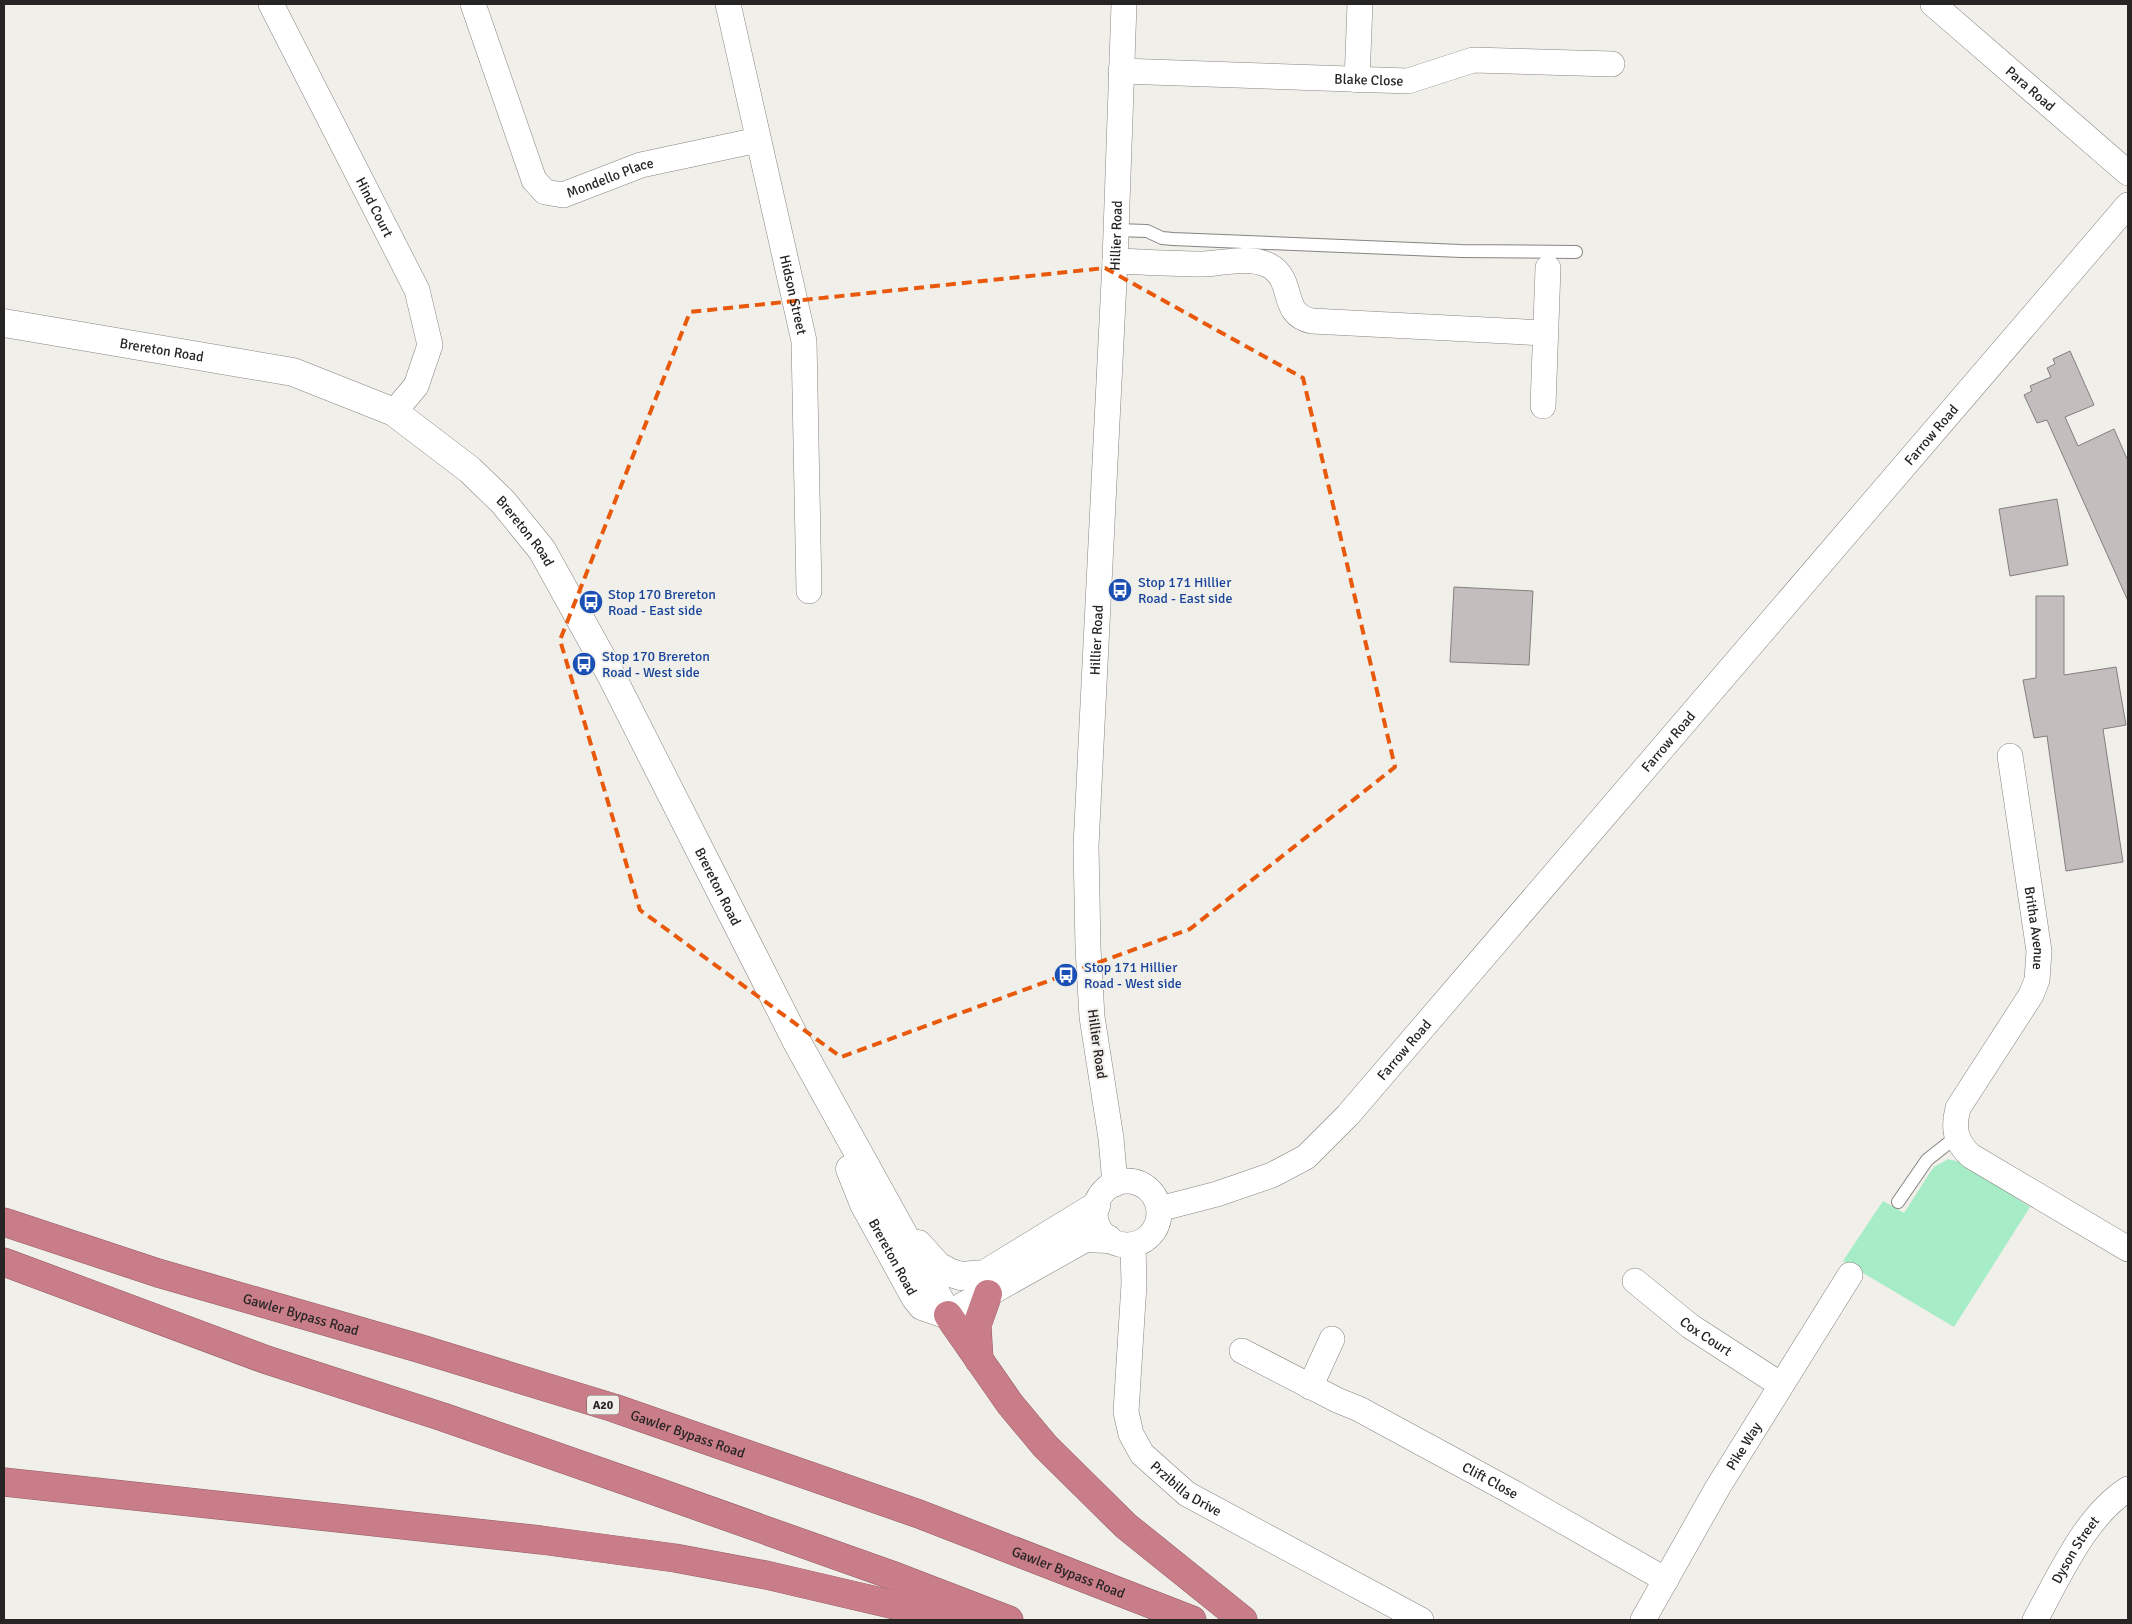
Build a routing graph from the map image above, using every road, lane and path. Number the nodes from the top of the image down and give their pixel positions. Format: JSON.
{"nodes":[{"id":1,"x":272,"y":4,"type":"edge"},
{"id":2,"x":473,"y":4,"type":"edge"},
{"id":3,"x":728,"y":4,"type":"edge"},
{"id":4,"x":1124,"y":4,"type":"edge"},
{"id":5,"x":1360,"y":4,"type":"edge"},
{"id":6,"x":1933,"y":4,"type":"edge"},
{"id":7,"x":1612,"y":64,"type":"dead end"},
{"id":8,"x":1121,"y":71,"type":"junction"},
{"id":9,"x":1357,"y":80,"type":"junction"},
{"id":10,"x":758,"y":140,"type":"junction"},
{"id":11,"x":2128,"y":173,"type":"edge"},
{"id":12,"x":2128,"y":205,"type":"edge"},
{"id":13,"x":1116,"y":230,"type":"junction"},
{"id":14,"x":1576,"y":252,"type":"dead end"},
{"id":15,"x":1116,"y":261,"type":"junction"},
{"id":16,"x":1548,"y":268,"type":"dead end"},
{"id":17,"x":4,"y":323,"type":"edge"},
{"id":18,"x":1545,"y":333,"type":"junction"},
{"id":19,"x":1544,"y":406,"type":"dead end"},
{"id":20,"x":394,"y":412,"type":"junction"},
{"id":21,"x":809,"y":592,"type":"dead end"},
{"id":22,"x":2010,"y":756,"type":"dead end"},
{"id":23,"x":797,"y":1042,"type":"junction"},
{"id":24,"x":1956,"y":1137,"type":"junction"},
{"id":25,"x":1115,"y":1184,"type":"junction"},
{"id":26,"x":1898,"y":1202,"type":"dead end"},
{"id":27,"x":1096,"y":1206,"type":"junction"},
{"id":28,"x":1159,"y":1209,"type":"junction"},
{"id":29,"x":890,"y":1210,"type":"junction"},
{"id":30,"x":4,"y":1222,"type":"edge"},
{"id":31,"x":1121,"y":1242,"type":"junction"},
{"id":32,"x":2128,"y":1248,"type":"edge"},
{"id":33,"x":4,"y":1262,"type":"edge"},
{"id":34,"x":1850,"y":1276,"type":"dead end"},
{"id":35,"x":1635,"y":1281,"type":"dead end"},
{"id":36,"x":988,"y":1294,"type":"junction"},
{"id":37,"x":948,"y":1315,"type":"junction"},
{"id":38,"x":1332,"y":1339,"type":"dead end"},
{"id":39,"x":1242,"y":1351,"type":"dead end"},
{"id":40,"x":979,"y":1361,"type":"junction"},
{"id":41,"x":1782,"y":1385,"type":"junction"},
{"id":42,"x":1310,"y":1387,"type":"junction"},
{"id":43,"x":4,"y":1482,"type":"edge"},
{"id":44,"x":2128,"y":1489,"type":"edge"},
{"id":45,"x":1666,"y":1580,"type":"junction"},
{"id":46,"x":959,"y":1620,"type":"edge"},
{"id":47,"x":1009,"y":1620,"type":"edge"},
{"id":48,"x":1192,"y":1620,"type":"edge"},
{"id":49,"x":1243,"y":1620,"type":"edge"},
{"id":50,"x":1421,"y":1620,"type":"edge"},
{"id":51,"x":1643,"y":1620,"type":"edge"},
{"id":52,"x":2035,"y":1620,"type":"edge"}],
"edges":[{"from":1,"to":20,"type":"street","name":"Hind Court"},
{"from":2,"to":10,"type":"street","name":"Mondello Place"},
{"from":3,"to":10,"type":"street","name":"Hidson Street"},
{"from":4,"to":8,"type":"street","name":"Hillier Road"},
{"from":5,"to":9,"type":"street"},
{"from":6,"to":11,"type":"street","name":"Para Road"},
{"from":7,"to":9,"type":"street","name":"Blake Close"},
{"from":8,"to":9,"type":"street","name":"Blake Close"},
{"from":8,"to":13,"type":"street","name":"Hillier Road"},
{"from":10,"to":21,"type":"street","name":"Hidson Street"},
{"from":12,"to":28,"type":"street","name":"Farrow Road"},
{"from":13,"to":14,"type":"lane"},
{"from":13,"to":15,"type":"street","name":"Hillier Road"},
{"from":15,"to":18,"type":"street"},
{"from":15,"to":25,"type":"street","name":"Hillier Road"},
{"from":16,"to":18,"type":"street"},
{"from":17,"to":20,"type":"street","name":"Brereton Road"},
{"from":18,"to":19,"type":"street"},
{"from":20,"to":23,"type":"street","name":"Brereton Road"},
{"from":22,"to":24,"type":"street","name":"Britha Avenue"},
{"from":23,"to":29,"type":"street","name":"Brereton Road"},
{"from":23,"to":37,"type":"street","name":"Brereton Road"},
{"from":24,"to":26,"type":"lane"},
{"from":24,"to":32,"type":"street"},
{"from":25,"to":27,"type":"street"},
{"from":25,"to":28,"type":"street"},
{"from":27,"to":29,"type":"street","name":"Brereton Road"},
{"from":27,"to":31,"type":"street"},
{"from":28,"to":31,"type":"street"},
{"from":29,"to":37,"type":"street","name":"Brereton Road"},
{"from":30,"to":48,"type":"highway","name":"Gawler Bypass Road","number":"A20"},
{"from":31,"to":36,"type":"street"},
{"from":31,"to":50,"type":"street","name":"Przibilla Drive"},
{"from":33,"to":47,"type":"highway"},
{"from":34,"to":41,"type":"street","name":"Pike Way"},
{"from":35,"to":41,"type":"street","name":"Cox Court"},
{"from":36,"to":37,"type":"street"},
{"from":36,"to":40,"type":"highway"},
{"from":37,"to":40,"type":"highway"},
{"from":38,"to":42,"type":"street"},
{"from":39,"to":42,"type":"street","name":"Clift Close"},
{"from":40,"to":49,"type":"highway"},
{"from":41,"to":45,"type":"street","name":"Pike Way"},
{"from":42,"to":45,"type":"street","name":"Clift Close"},
{"from":43,"to":46,"type":"highway"},
{"from":44,"to":52,"type":"street","name":"Dyson Street"},
{"from":45,"to":51,"type":"street","name":"Pike Way"}]}
